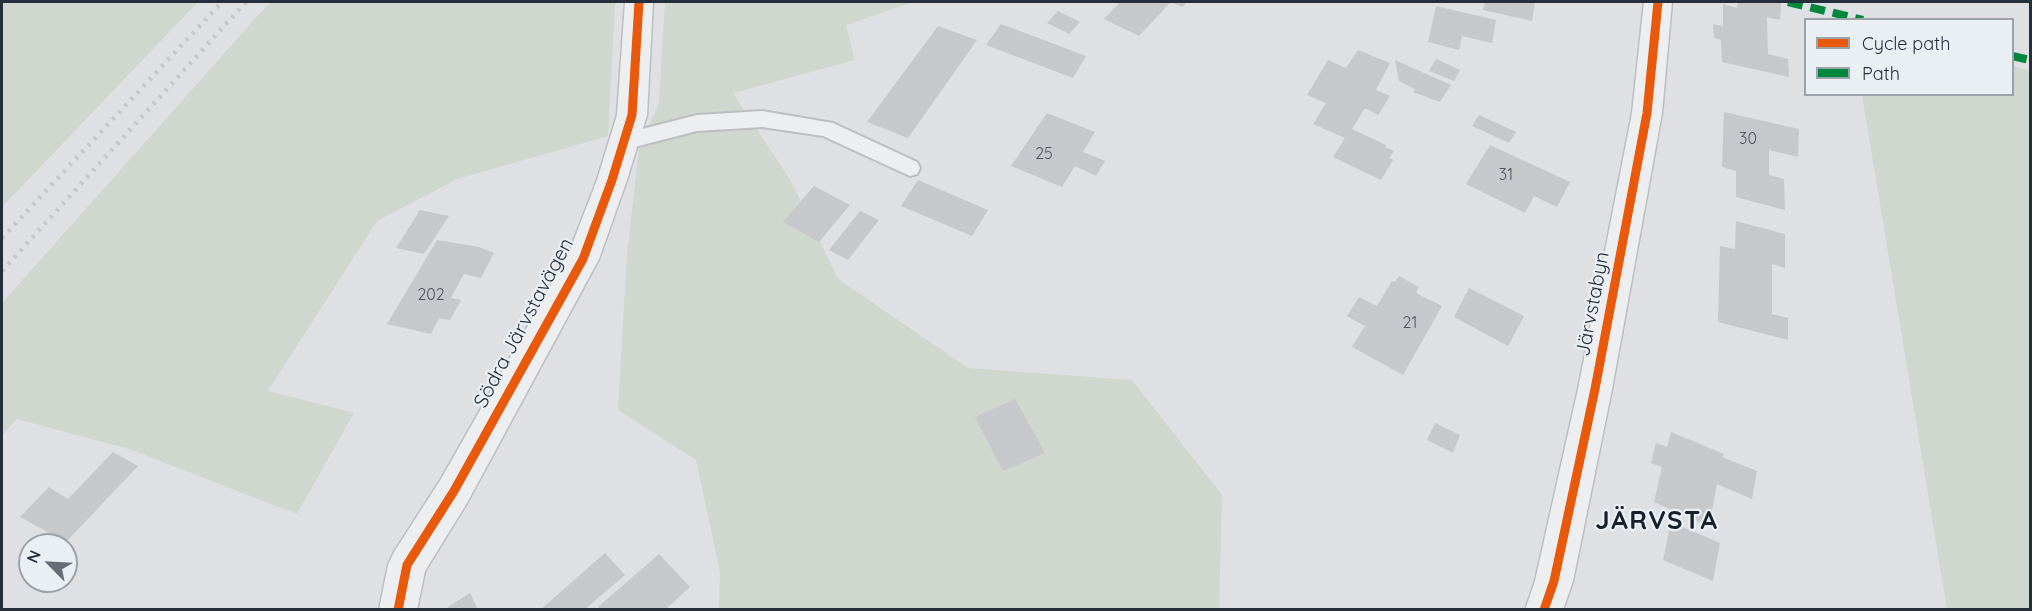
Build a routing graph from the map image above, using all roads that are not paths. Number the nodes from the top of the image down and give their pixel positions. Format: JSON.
{"nodes":[{"id":1,"x":639,"y":2,"type":"edge"},
{"id":2,"x":1658,"y":2,"type":"edge"},
{"id":3,"x":623,"y":142,"type":"junction"},
{"id":4,"x":910,"y":168,"type":"dead end"},
{"id":5,"x":398,"y":609,"type":"edge"},
{"id":6,"x":1544,"y":609,"type":"edge"}],
"edges":[{"from":1,"to":3,"type":"street","name":"Södra Järvstavägen"},
{"from":2,"to":6,"type":"street","name":"Järvstabyn"},
{"from":3,"to":4,"type":"lane"},
{"from":3,"to":5,"type":"street","name":"Södra Järvstavägen"}]}
